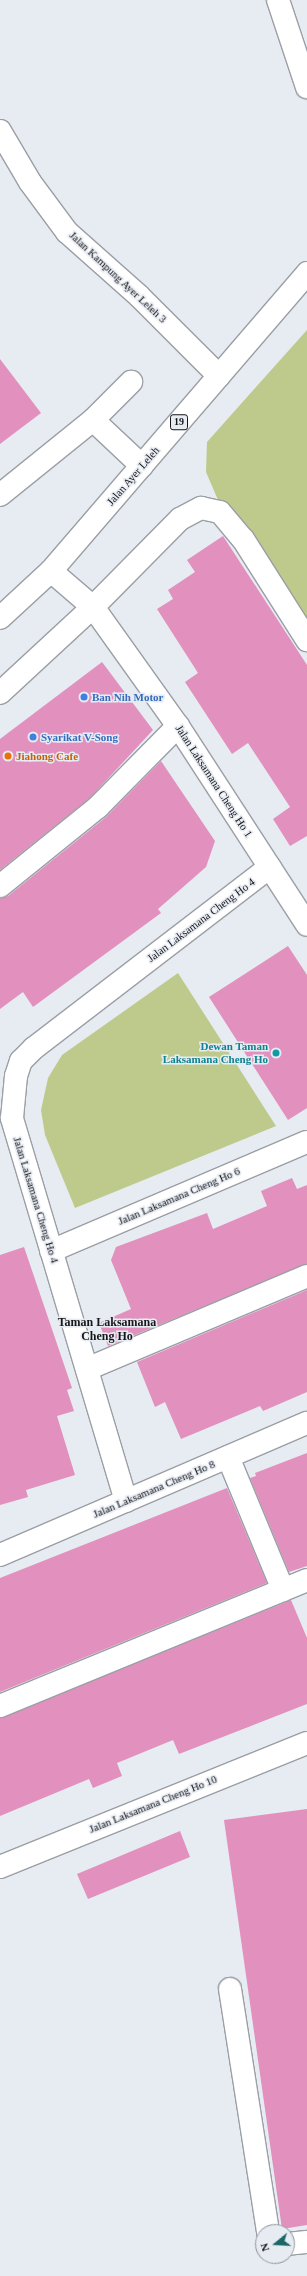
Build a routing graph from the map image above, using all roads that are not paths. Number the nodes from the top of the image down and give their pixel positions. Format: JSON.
{"nodes":[{"id":1,"x":278,"y":0,"type":"edge"},
{"id":2,"x":307,"y":87,"type":"edge"},
{"id":3,"x":0,"y":132,"type":"edge"},
{"id":4,"x":307,"y":272,"type":"edge"},
{"id":5,"x":219,"y":376,"type":"junction"},
{"id":6,"x":131,"y":382,"type":"dead end"},
{"id":7,"x":93,"y":420,"type":"junction"},
{"id":8,"x":142,"y":466,"type":"junction"},
{"id":9,"x":0,"y":495,"type":"edge"},
{"id":10,"x":51,"y":571,"type":"junction"},
{"id":11,"x":93,"y":607,"type":"junction"},
{"id":12,"x":0,"y":618,"type":"edge"},
{"id":13,"x":307,"y":640,"type":"edge"},
{"id":14,"x":0,"y":693,"type":"edge"},
{"id":15,"x":178,"y":726,"type":"junction"},
{"id":16,"x":270,"y":867,"type":"junction"},
{"id":17,"x":0,"y":886,"type":"edge"},
{"id":18,"x":307,"y":925,"type":"edge"},
{"id":19,"x":307,"y":1142,"type":"edge"},
{"id":20,"x":51,"y":1250,"type":"junction"},
{"id":21,"x":307,"y":1276,"type":"edge"},
{"id":22,"x":87,"y":1369,"type":"junction"},
{"id":23,"x":307,"y":1423,"type":"edge"},
{"id":24,"x":228,"y":1457,"type":"junction"},
{"id":25,"x":126,"y":1501,"type":"junction"},
{"id":26,"x":0,"y":1555,"type":"edge"},
{"id":27,"x":299,"y":1588,"type":"edge"},
{"id":28,"x":0,"y":1706,"type":"edge"},
{"id":29,"x":307,"y":1743,"type":"edge"},
{"id":30,"x":0,"y":1867,"type":"edge"},
{"id":31,"x":230,"y":1989,"type":"dead end"},
{"id":32,"x":267,"y":2224,"type":"edge"},
{"id":33,"x":307,"y":2242,"type":"edge"},
{"id":34,"x":295,"y":2243,"type":"edge"}],
"edges":[{"from":1,"to":2,"type":"street"},
{"from":3,"to":5,"type":"street","name":"Jalan Kampung Ayer Leleh 3"},
{"from":4,"to":5,"type":"street","name":"Jalan Ayer Leleh","number":"19"},
{"from":5,"to":8,"type":"street","name":"Jalan Ayer Leleh","number":"19"},
{"from":6,"to":7,"type":"street"},
{"from":7,"to":8,"type":"street"},
{"from":7,"to":9,"type":"street"},
{"from":8,"to":10,"type":"street","name":"Jalan Ayer Leleh","number":"19"},
{"from":10,"to":11,"type":"street","name":"Jalan Laksamana Cheng Ho 1"},
{"from":10,"to":12,"type":"street","name":"Jalan Ayer Leleh","number":"19"},
{"from":11,"to":13,"type":"street"},
{"from":11,"to":14,"type":"street"},
{"from":11,"to":15,"type":"street","name":"Jalan Laksamana Cheng Ho 1"},
{"from":15,"to":16,"type":"street","name":"Jalan Laksamana Cheng Ho 1"},
{"from":15,"to":17,"type":"street"},
{"from":16,"to":18,"type":"street","name":"Jalan Laksamana Cheng Ho 1"},
{"from":16,"to":20,"type":"street","name":"Jalan Laksamana Cheng Ho 4"},
{"from":19,"to":20,"type":"street","name":"Jalan Laksamana Cheng Ho 6"},
{"from":20,"to":22,"type":"street","name":"Jalan Laksamana Cheng Ho 4"},
{"from":21,"to":22,"type":"street"},
{"from":22,"to":25,"type":"street","name":"Jalan Laksamana Cheng Ho 4"},
{"from":23,"to":24,"type":"street","name":"Jalan Laksamana Cheng Ho 8"},
{"from":24,"to":25,"type":"street","name":"Jalan Laksamana Cheng Ho 8"},
{"from":24,"to":27,"type":"street"},
{"from":25,"to":26,"type":"street","name":"Jalan Laksamana Cheng Ho 8"},
{"from":27,"to":28,"type":"street"},
{"from":29,"to":30,"type":"street","name":"Jalan Laksamana Cheng Ho 10"},
{"from":31,"to":32,"type":"street"},
{"from":33,"to":34,"type":"street"}]}
